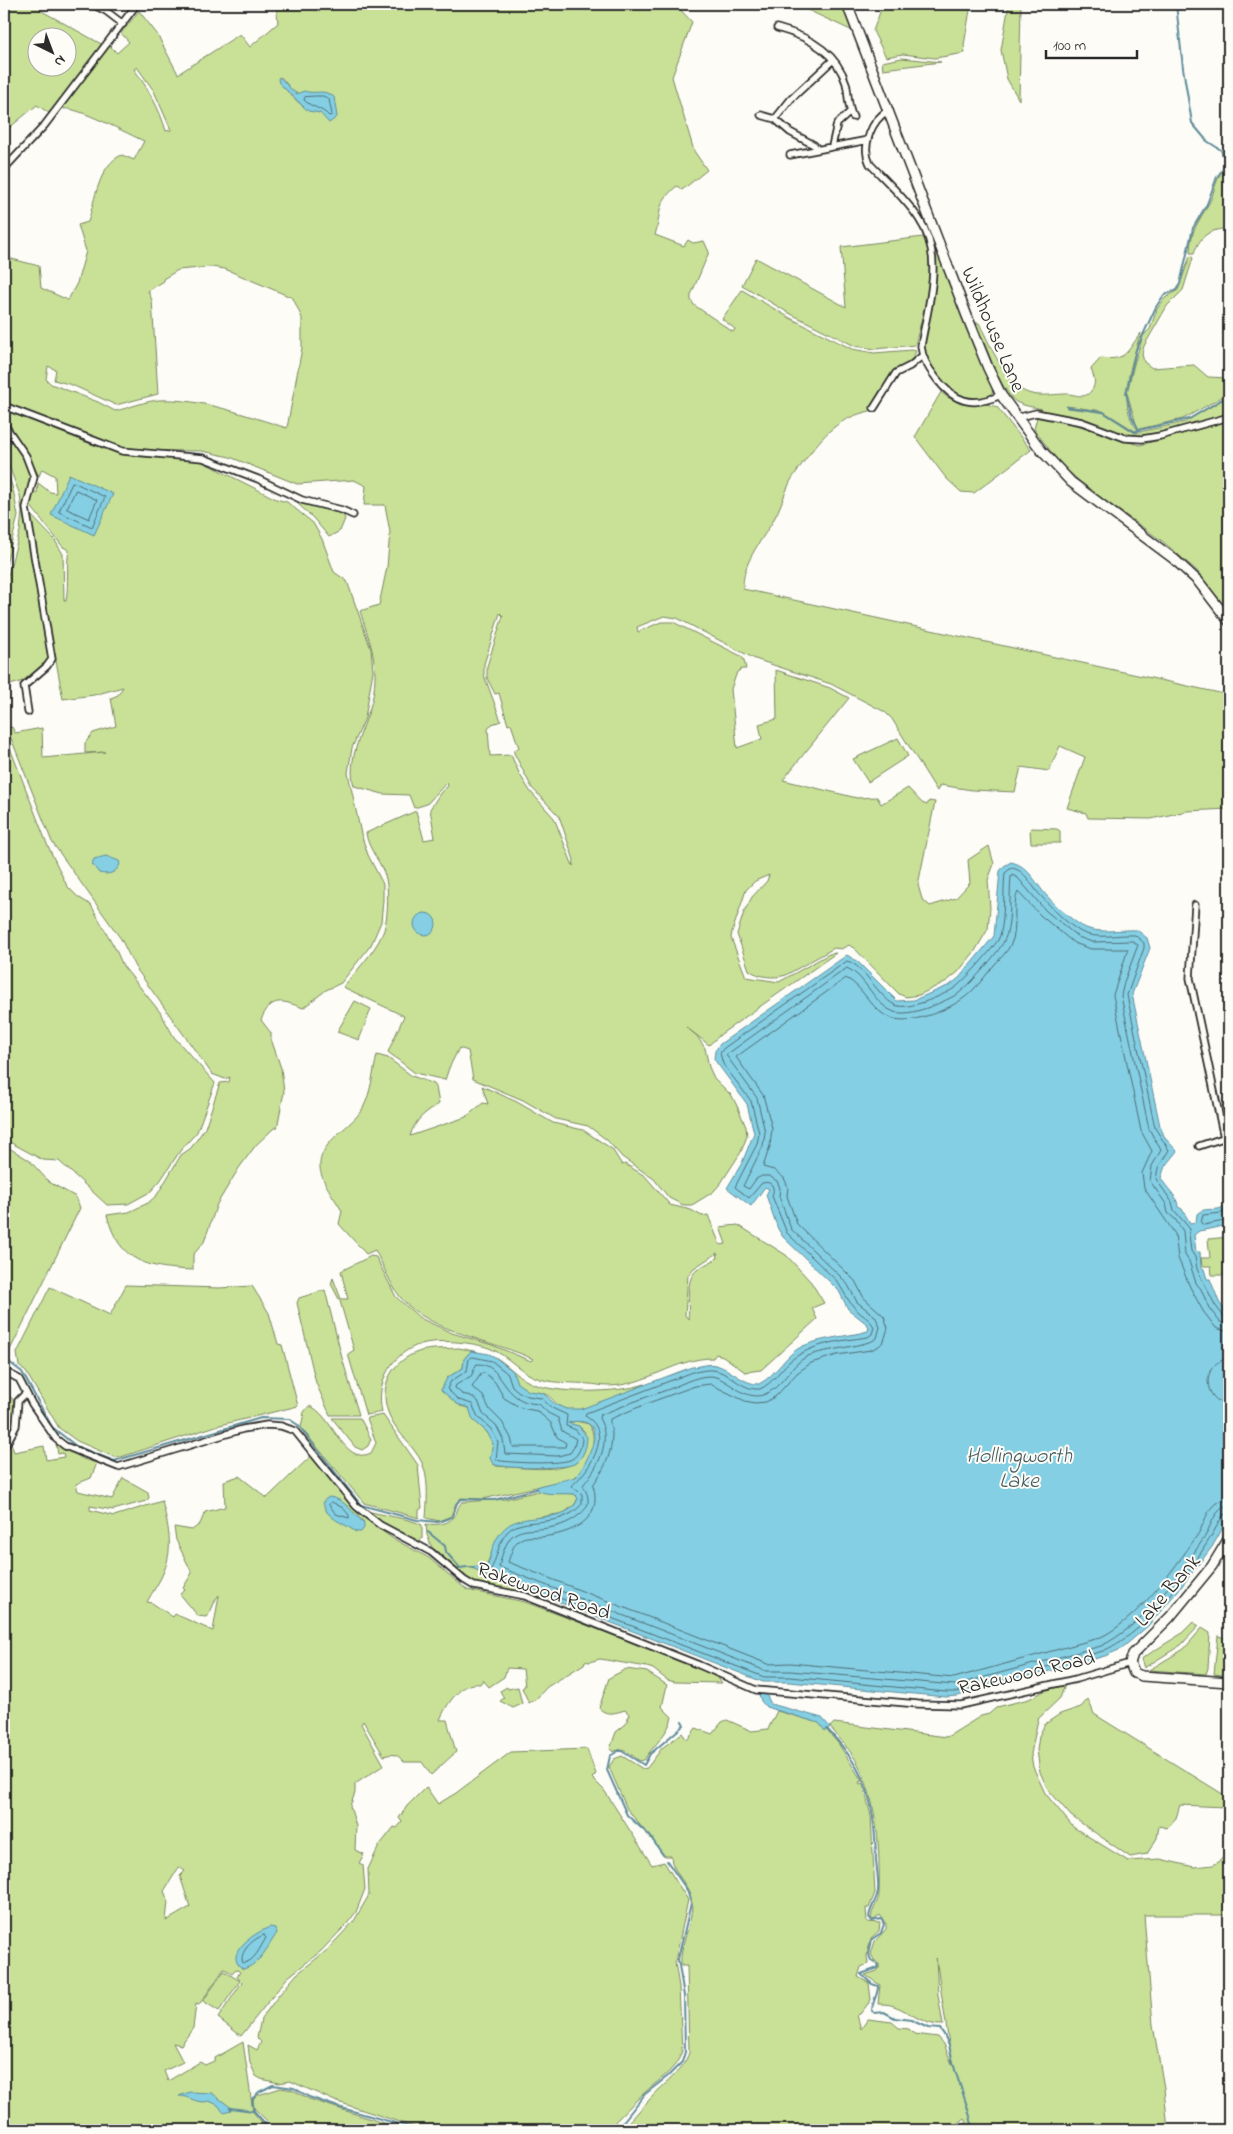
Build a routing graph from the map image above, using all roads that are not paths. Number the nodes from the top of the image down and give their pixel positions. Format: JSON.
{"nodes":[{"id":1,"x":92,"y":4,"type":"edge"},
{"id":2,"x":137,"y":4,"type":"edge"},
{"id":3,"x":847,"y":4,"type":"edge"},
{"id":4,"x":123,"y":24,"type":"junction"},
{"id":5,"x":777,"y":28,"type":"dead end"},
{"id":6,"x":833,"y":60,"type":"junction"},
{"id":7,"x":889,"y":110,"type":"junction"},
{"id":8,"x":761,"y":115,"type":"dead end"},
{"id":9,"x":775,"y":119,"type":"junction"},
{"id":10,"x":868,"y":140,"type":"junction"},
{"id":11,"x":832,"y":146,"type":"junction"},
{"id":12,"x":816,"y":149,"type":"junction"},
{"id":13,"x":790,"y":154,"type":"dead end"},
{"id":14,"x":4,"y":169,"type":"edge"},
{"id":15,"x":922,"y":356,"type":"junction"},
{"id":16,"x":1001,"y":395,"type":"junction"},
{"id":17,"x":4,"y":406,"type":"edge"},
{"id":18,"x":874,"y":408,"type":"dead end"},
{"id":19,"x":1229,"y":417,"type":"edge"},
{"id":20,"x":1016,"y":418,"type":"junction"},
{"id":21,"x":4,"y":424,"type":"edge"},
{"id":22,"x":354,"y":515,"type":"dead end"},
{"id":23,"x":1229,"y":621,"type":"edge"},
{"id":24,"x":28,"y":712,"type":"dead end"},
{"id":25,"x":1196,"y":905,"type":"dead end"},
{"id":26,"x":1226,"y":1137,"type":"edge"},
{"id":27,"x":1199,"y":1146,"type":"dead end"},
{"id":28,"x":4,"y":1371,"type":"edge"},
{"id":29,"x":26,"y":1394,"type":"junction"},
{"id":30,"x":4,"y":1448,"type":"edge"},
{"id":31,"x":1229,"y":1538,"type":"edge"},
{"id":32,"x":1130,"y":1663,"type":"junction"},
{"id":33,"x":1229,"y":1682,"type":"edge"}],
"edges":[{"from":1,"to":4,"type":"street"},
{"from":2,"to":4,"type":"street"},
{"from":3,"to":7,"type":"main road","name":"Wildhouse Lane"},
{"from":4,"to":14,"type":"street"},
{"from":5,"to":6,"type":"street"},
{"from":6,"to":9,"type":"street"},
{"from":6,"to":11,"type":"street"},
{"from":7,"to":10,"type":"street"},
{"from":7,"to":16,"type":"main road","name":"Wildhouse Lane"},
{"from":8,"to":9,"type":"street"},
{"from":9,"to":12,"type":"street"},
{"from":10,"to":11,"type":"street"},
{"from":10,"to":15,"type":"street"},
{"from":11,"to":12,"type":"street"},
{"from":12,"to":13,"type":"street"},
{"from":15,"to":16,"type":"street"},
{"from":15,"to":18,"type":"street"},
{"from":16,"to":20,"type":"main road","name":"Wildhouse Lane"},
{"from":17,"to":22,"type":"street"},
{"from":19,"to":20,"type":"street"},
{"from":20,"to":23,"type":"main road","name":"Wildhouse Lane"},
{"from":21,"to":24,"type":"street"},
{"from":25,"to":26,"type":"street"},
{"from":26,"to":27,"type":"street"},
{"from":28,"to":29,"type":"street","name":"Rakewood Road"},
{"from":29,"to":30,"type":"street"},
{"from":29,"to":32,"type":"street","name":"Rakewood Road"},
{"from":31,"to":32,"type":"main road","name":"Lake Bank"},
{"from":32,"to":33,"type":"main road"}]}
